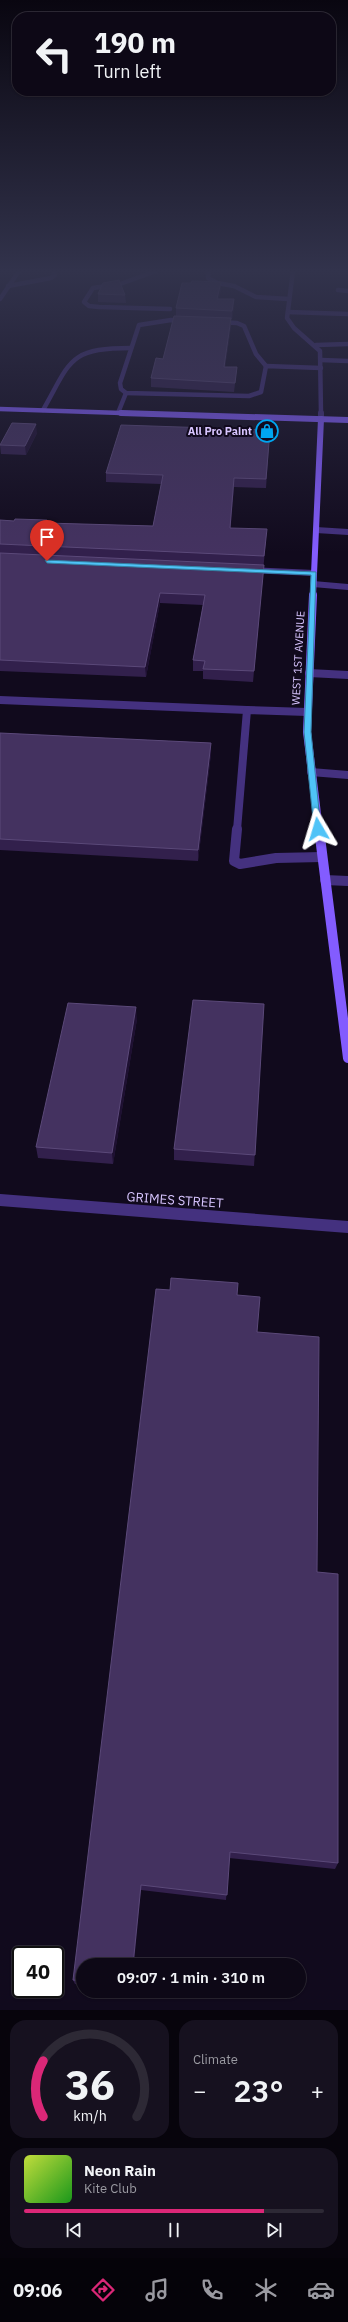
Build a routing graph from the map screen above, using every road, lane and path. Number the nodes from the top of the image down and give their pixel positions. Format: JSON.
{"nodes":[{"id":1,"x":69,"y":365,"type":"edge"},
{"id":2,"x":126,"y":365,"type":"edge"},
{"id":3,"x":320,"y":365,"type":"edge"},
{"id":4,"x":266,"y":366,"type":"joint"},
{"id":5,"x":320,"y":368,"type":"junction"},
{"id":6,"x":126,"y":393,"type":"junction"},
{"id":7,"x":0,"y":409,"type":"edge"},
{"id":8,"x":43,"y":410,"type":"junction"},
{"id":9,"x":118,"y":413,"type":"junction"},
{"id":10,"x":321,"y":419,"type":"junction"},
{"id":11,"x":348,"y":420,"type":"edge"},
{"id":12,"x":316,"y":530,"type":"junction"},
{"id":13,"x":348,"y":532,"type":"edge"},
{"id":14,"x":243,"y":570,"type":"edge"},
{"id":15,"x":314,"y":573,"type":"junction"},
{"id":16,"x":313,"y":584,"type":"junction"},
{"id":17,"x":348,"y":586,"type":"edge"},
{"id":18,"x":309,"y":673,"type":"junction"},
{"id":19,"x":348,"y":675,"type":"edge"},
{"id":20,"x":0,"y":700,"type":"edge"},
{"id":21,"x":247,"y":710,"type":"junction"},
{"id":22,"x":308,"y":712,"type":"junction"},
{"id":23,"x":311,"y":772,"type":"junction"},
{"id":24,"x":348,"y":775,"type":"edge"},
{"id":25,"x":322,"y":857,"type":"junction"},
{"id":26,"x":325,"y":880,"type":"junction"},
{"id":27,"x":348,"y":881,"type":"edge"},
{"id":28,"x":348,"y":1058,"type":"edge"},
{"id":29,"x":0,"y":1200,"type":"edge"},
{"id":30,"x":348,"y":1227,"type":"edge"}],
"edges":[{"from":1,"to":8,"type":"street"},
{"from":2,"to":6,"type":"street"},
{"from":3,"to":5,"type":"street","name":"WEST 1ST AVENUE"},
{"from":4,"to":5,"type":"street"},
{"from":4,"to":6,"type":"street"},
{"from":5,"to":10,"type":"street","name":"WEST 1ST AVENUE"},
{"from":6,"to":9,"type":"street"},
{"from":7,"to":8,"type":"street"},
{"from":8,"to":9,"type":"street"},
{"from":9,"to":10,"type":"street"},
{"from":10,"to":11,"type":"street"},
{"from":10,"to":12,"type":"street","name":"WEST 1ST AVENUE"},
{"from":12,"to":13,"type":"street"},
{"from":12,"to":15,"type":"street","name":"WEST 1ST AVENUE"},
{"from":14,"to":15,"type":"street"},
{"from":15,"to":16,"type":"street","name":"WEST 1ST AVENUE"},
{"from":16,"to":17,"type":"street"},
{"from":16,"to":18,"type":"street","name":"WEST 1ST AVENUE"},
{"from":18,"to":19,"type":"street"},
{"from":18,"to":22,"type":"street","name":"WEST 1ST AVENUE"},
{"from":20,"to":21,"type":"street"},
{"from":21,"to":22,"type":"street"},
{"from":21,"to":25,"type":"street"},
{"from":22,"to":23,"type":"street","name":"WEST 1ST AVENUE"},
{"from":23,"to":24,"type":"street"},
{"from":23,"to":25,"type":"street","name":"WEST 1ST AVENUE"},
{"from":25,"to":26,"type":"street","name":"WEST 1ST AVENUE"},
{"from":26,"to":27,"type":"street"},
{"from":26,"to":28,"type":"street","name":"WEST 1ST AVENUE"},
{"from":29,"to":30,"type":"street","name":"GRIMES STREET"}]}
